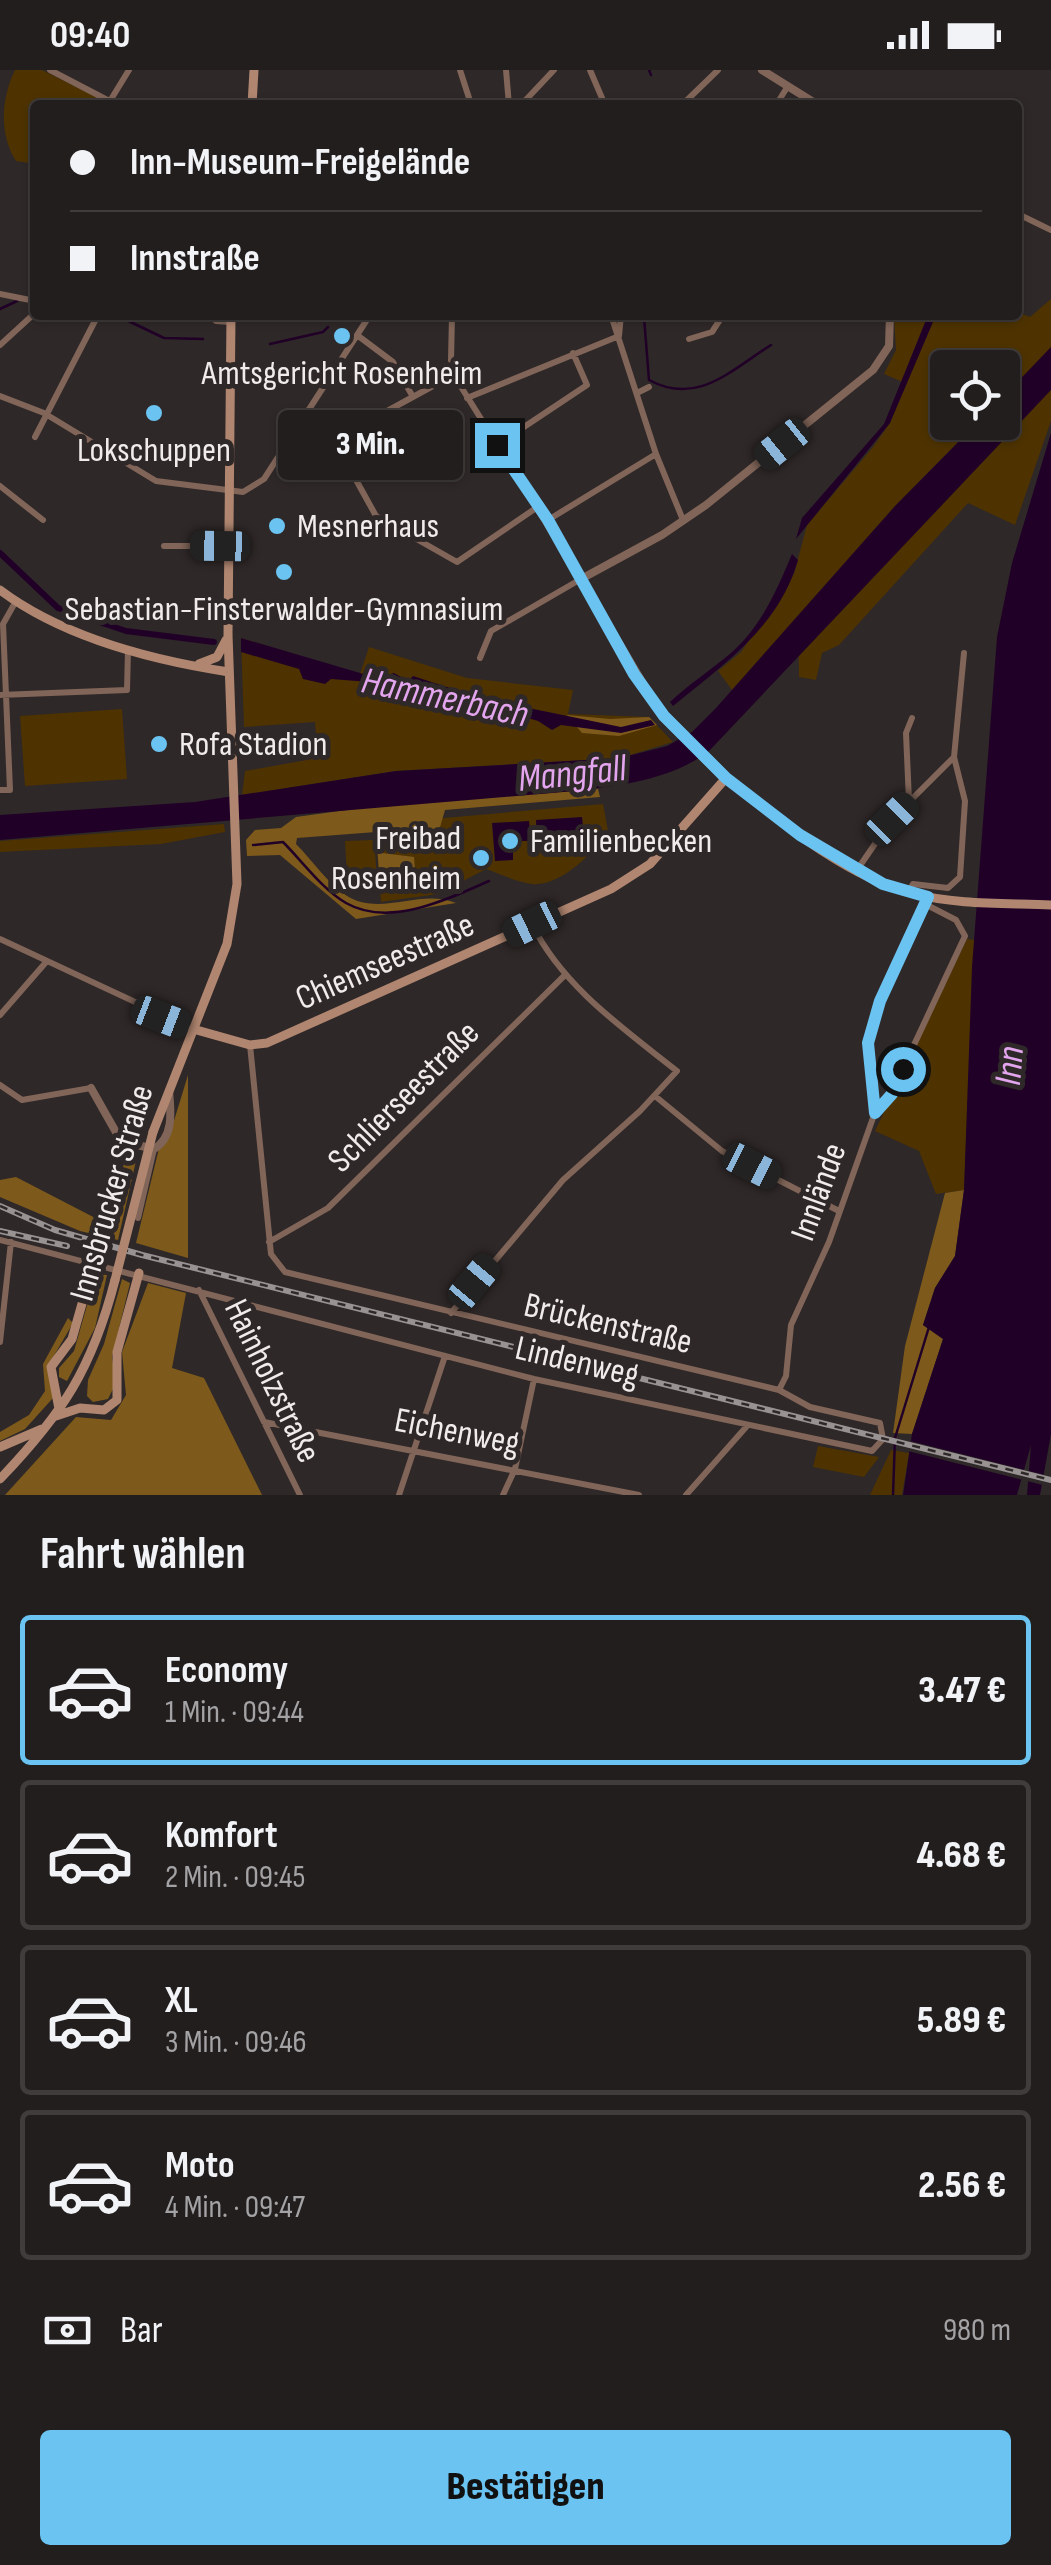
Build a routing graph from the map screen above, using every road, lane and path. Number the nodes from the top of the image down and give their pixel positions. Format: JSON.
{"nodes":[{"id":1,"x":50,"y":70,"type":"edge"},
{"id":2,"x":129,"y":70,"type":"edge"},
{"id":3,"x":254,"y":70,"type":"edge"},
{"id":4,"x":460,"y":70,"type":"edge"},
{"id":5,"x":506,"y":70,"type":"edge"},
{"id":6,"x":554,"y":70,"type":"edge"},
{"id":7,"x":590,"y":70,"type":"edge"},
{"id":8,"x":718,"y":70,"type":"edge"},
{"id":9,"x":762,"y":70,"type":"edge"},
{"id":10,"x":776,"y":74,"type":"edge"},
{"id":11,"x":788,"y":86,"type":"junction"},
{"id":12,"x":469,"y":98,"type":"dead end"},
{"id":13,"x":107,"y":100,"type":"edge"},
{"id":14,"x":114,"y":100,"type":"edge"},
{"id":15,"x":252,"y":100,"type":"edge"},
{"id":16,"x":509,"y":100,"type":"edge"},
{"id":17,"x":527,"y":100,"type":"edge"},
{"id":18,"x":603,"y":100,"type":"edge"},
{"id":19,"x":687,"y":100,"type":"edge"},
{"id":20,"x":779,"y":100,"type":"edge"},
{"id":21,"x":810,"y":100,"type":"edge"},
{"id":22,"x":1022,"y":216,"type":"edge"},
{"id":23,"x":1051,"y":230,"type":"edge"},
{"id":24,"x":0,"y":294,"type":"edge"},
{"id":25,"x":26,"y":300,"type":"junction"},
{"id":26,"x":30,"y":300,"type":"edge"},
{"id":27,"x":30,"y":307,"type":"edge"},
{"id":28,"x":30,"y":318,"type":"edge"},
{"id":29,"x":95,"y":320,"type":"edge"},
{"id":30,"x":231,"y":320,"type":"edge"},
{"id":31,"x":365,"y":320,"type":"edge"},
{"id":32,"x":452,"y":320,"type":"edge"},
{"id":33,"x":613,"y":320,"type":"edge"},
{"id":34,"x":620,"y":320,"type":"edge"},
{"id":35,"x":720,"y":320,"type":"edge"},
{"id":36,"x":890,"y":320,"type":"edge"},
{"id":37,"x":357,"y":336,"type":"junction"},
{"id":38,"x":618,"y":336,"type":"junction"},
{"id":39,"x":689,"y":339,"type":"dead end"},
{"id":40,"x":0,"y":345,"type":"edge"},
{"id":41,"x":573,"y":353,"type":"junction"},
{"id":42,"x":455,"y":374,"type":"junction"},
{"id":43,"x":649,"y":386,"type":"dead end"},
{"id":44,"x":637,"y":393,"type":"junction"},
{"id":45,"x":0,"y":396,"type":"edge"},
{"id":46,"x":413,"y":397,"type":"junction"},
{"id":47,"x":466,"y":398,"type":"junction"},
{"id":48,"x":44,"y":413,"type":"junction"},
{"id":49,"x":302,"y":420,"type":"junction"},
{"id":50,"x":35,"y":436,"type":"dead end"},
{"id":51,"x":334,"y":440,"type":"junction"},
{"id":52,"x":497,"y":445,"type":"junction"},
{"id":53,"x":656,"y":454,"type":"junction"},
{"id":54,"x":0,"y":486,"type":"edge"},
{"id":55,"x":228,"y":491,"type":"junction"},
{"id":56,"x":539,"y":506,"type":"junction"},
{"id":57,"x":43,"y":520,"type":"dead end"},
{"id":58,"x":548,"y":520,"type":"junction"},
{"id":59,"x":684,"y":520,"type":"junction"},
{"id":60,"x":164,"y":546,"type":"dead end"},
{"id":61,"x":229,"y":546,"type":"junction"},
{"id":62,"x":581,"y":579,"type":"junction"},
{"id":63,"x":6,"y":595,"type":"edge"},
{"id":64,"x":228,"y":635,"type":"junction"},
{"id":65,"x":128,"y":649,"type":"junction"},
{"id":66,"x":964,"y":653,"type":"dead end"},
{"id":67,"x":480,"y":658,"type":"dead end"},
{"id":68,"x":196,"y":665,"type":"junction"},
{"id":69,"x":229,"y":672,"type":"junction"},
{"id":70,"x":3,"y":695,"type":"edge"},
{"id":71,"x":912,"y":718,"type":"dead end"},
{"id":72,"x":954,"y":757,"type":"junction"},
{"id":73,"x":726,"y":778,"type":"junction"},
{"id":74,"x":0,"y":790,"type":"edge"},
{"id":75,"x":909,"y":802,"type":"junction"},
{"id":76,"x":857,"y":870,"type":"junction"},
{"id":77,"x":907,"y":892,"type":"junction"},
{"id":78,"x":927,"y":901,"type":"junction"},
{"id":79,"x":1051,"y":905,"type":"edge"},
{"id":80,"x":532,"y":924,"type":"junction"},
{"id":81,"x":0,"y":939,"type":"edge"},
{"id":82,"x":46,"y":961,"type":"junction"},
{"id":83,"x":565,"y":975,"type":"junction"},
{"id":84,"x":0,"y":1015,"type":"edge"},
{"id":85,"x":192,"y":1029,"type":"junction"},
{"id":86,"x":250,"y":1045,"type":"junction"},
{"id":87,"x":0,"y":1085,"type":"edge"},
{"id":88,"x":168,"y":1086,"type":"junction"},
{"id":89,"x":91,"y":1088,"type":"joint"},
{"id":90,"x":655,"y":1096,"type":"junction"},
{"id":91,"x":875,"y":1113,"type":"junction"},
{"id":92,"x":154,"y":1150,"type":"junction"},
{"id":93,"x":840,"y":1211,"type":"junction"},
{"id":94,"x":138,"y":1218,"type":"dead end"},
{"id":95,"x":0,"y":1240,"type":"edge"},
{"id":96,"x":11,"y":1242,"type":"junction"},
{"id":97,"x":269,"y":1242,"type":"junction"},
{"id":98,"x":92,"y":1265,"type":"junction"},
{"id":99,"x":139,"y":1273,"type":"junction"},
{"id":100,"x":198,"y":1289,"type":"junction"},
{"id":101,"x":451,"y":1312,"type":"junction"},
{"id":102,"x":0,"y":1342,"type":"edge"},
{"id":103,"x":445,"y":1356,"type":"junction"},
{"id":104,"x":534,"y":1378,"type":"junction"},
{"id":105,"x":53,"y":1383,"type":"junction"},
{"id":106,"x":79,"y":1384,"type":"junction"},
{"id":107,"x":779,"y":1390,"type":"junction"},
{"id":108,"x":89,"y":1408,"type":"junction"},
{"id":109,"x":56,"y":1414,"type":"junction"},
{"id":110,"x":264,"y":1422,"type":"junction"},
{"id":111,"x":747,"y":1426,"type":"junction"},
{"id":112,"x":45,"y":1428,"type":"junction"},
{"id":113,"x":0,"y":1447,"type":"edge"},
{"id":114,"x":413,"y":1448,"type":"junction"},
{"id":115,"x":515,"y":1470,"type":"junction"},
{"id":116,"x":2,"y":1478,"type":"edge"},
{"id":117,"x":617,"y":1492,"type":"edge"},
{"id":118,"x":300,"y":1495,"type":"edge"},
{"id":119,"x":399,"y":1495,"type":"edge"},
{"id":120,"x":503,"y":1495,"type":"edge"},
{"id":121,"x":640,"y":1495,"type":"edge"},
{"id":122,"x":686,"y":1495,"type":"edge"}],
"edges":[{"from":1,"to":13,"type":"street"},
{"from":2,"to":14,"type":"street"},
{"from":3,"to":15,"type":"main road"},
{"from":4,"to":12,"type":"street"},
{"from":5,"to":16,"type":"street"},
{"from":6,"to":17,"type":"street"},
{"from":7,"to":18,"type":"street"},
{"from":8,"to":19,"type":"street"},
{"from":9,"to":10,"type":"street"},
{"from":10,"to":11,"type":"street"},
{"from":11,"to":20,"type":"street"},
{"from":11,"to":21,"type":"street"},
{"from":22,"to":23,"type":"street"},
{"from":24,"to":25,"type":"street"},
{"from":25,"to":26,"type":"street"},
{"from":25,"to":27,"type":"street"},
{"from":28,"to":40,"type":"street"},
{"from":29,"to":48,"type":"street"},
{"from":30,"to":55,"type":"main road","name":"Innsbrucker Straße"},
{"from":31,"to":37,"type":"street"},
{"from":32,"to":42,"type":"street"},
{"from":33,"to":38,"type":"street"},
{"from":34,"to":38,"type":"street"},
{"from":35,"to":39,"type":"street"},
{"from":36,"to":59,"type":"street"},
{"from":37,"to":46,"type":"street"},
{"from":37,"to":49,"type":"street"},
{"from":38,"to":41,"type":"street"},
{"from":38,"to":44,"type":"street"},
{"from":41,"to":47,"type":"street"},
{"from":41,"to":52,"type":"street"},
{"from":42,"to":46,"type":"street"},
{"from":42,"to":47,"type":"street"},
{"from":43,"to":44,"type":"street"},
{"from":44,"to":53,"type":"street"},
{"from":45,"to":48,"type":"street"},
{"from":46,"to":51,"type":"street"},
{"from":47,"to":52,"type":"street"},
{"from":48,"to":50,"type":"street"},
{"from":48,"to":55,"type":"street"},
{"from":49,"to":51,"type":"street"},
{"from":49,"to":55,"type":"street"},
{"from":51,"to":56,"type":"street"},
{"from":52,"to":56,"type":"street"},
{"from":53,"to":58,"type":"street"},
{"from":53,"to":59,"type":"street"},
{"from":54,"to":57,"type":"street"},
{"from":55,"to":61,"type":"main road","name":"Innsbrucker Straße"},
{"from":56,"to":58,"type":"street"},
{"from":58,"to":62,"type":"street"},
{"from":59,"to":62,"type":"street"},
{"from":60,"to":61,"type":"street"},
{"from":61,"to":64,"type":"main road","name":"Innsbrucker Straße"},
{"from":62,"to":67,"type":"street"},
{"from":62,"to":73,"type":"street"},
{"from":63,"to":65,"type":"main road"},
{"from":63,"to":70,"type":"street"},
{"from":64,"to":68,"type":"main road"},
{"from":64,"to":69,"type":"main road","name":"Innsbrucker Straße"},
{"from":65,"to":68,"type":"main road"},
{"from":65,"to":70,"type":"street"},
{"from":66,"to":72,"type":"street"},
{"from":68,"to":69,"type":"main road"},
{"from":69,"to":85,"type":"main road","name":"Innsbrucker Straße"},
{"from":70,"to":74,"type":"street"},
{"from":71,"to":75,"type":"street"},
{"from":72,"to":75,"type":"street"},
{"from":72,"to":77,"type":"street"},
{"from":73,"to":76,"type":"main road"},
{"from":73,"to":80,"type":"main road","name":"Chiemseestraße"},
{"from":75,"to":76,"type":"street"},
{"from":76,"to":77,"type":"main road"},
{"from":77,"to":78,"type":"main road"},
{"from":78,"to":79,"type":"main road"},
{"from":78,"to":91,"type":"street","name":"Innlände"},
{"from":78,"to":91,"type":"street"},
{"from":80,"to":83,"type":"street"},
{"from":80,"to":86,"type":"main road","name":"Chiemseestraße"},
{"from":81,"to":82,"type":"street"},
{"from":82,"to":84,"type":"street"},
{"from":82,"to":85,"type":"street"},
{"from":83,"to":90,"type":"street"},
{"from":83,"to":97,"type":"street","name":"Schlierseestraße"},
{"from":85,"to":86,"type":"main road"},
{"from":85,"to":88,"type":"main road","name":"Innsbrucker Straße"},
{"from":86,"to":97,"type":"street"},
{"from":87,"to":89,"type":"street"},
{"from":88,"to":92,"type":"street"},
{"from":88,"to":106,"type":"main road","name":"Innsbrucker Straße","bridge":true},
{"from":89,"to":92,"type":"street"},
{"from":90,"to":93,"type":"street"},
{"from":90,"to":101,"type":"street"},
{"from":91,"to":93,"type":"street","name":"Innlände"},
{"from":92,"to":94,"type":"street"},
{"from":93,"to":107,"type":"street","name":"Innlände"},
{"from":95,"to":96,"type":"street","name":"Lindenweg"},
{"from":96,"to":98,"type":"street","name":"Lindenweg"},
{"from":96,"to":102,"type":"street"},
{"from":97,"to":101,"type":"street","name":"Brückenstraße"},
{"from":98,"to":99,"type":"street","name":"Lindenweg"},
{"from":98,"to":105,"type":"main road"},
{"from":99,"to":100,"type":"street","name":"Lindenweg"},
{"from":99,"to":108,"type":"main road"},
{"from":100,"to":103,"type":"street","name":"Lindenweg"},
{"from":100,"to":110,"type":"street","name":"Hainholzstraße"},
{"from":101,"to":107,"type":"street","name":"Brückenstraße"},
{"from":103,"to":104,"type":"street","name":"Lindenweg"},
{"from":103,"to":114,"type":"street"},
{"from":104,"to":111,"type":"street","name":"Lindenweg"},
{"from":104,"to":115,"type":"street"},
{"from":105,"to":106,"type":"main road"},
{"from":105,"to":109,"type":"main road"},
{"from":106,"to":108,"type":"main road"},
{"from":106,"to":109,"type":"main road","name":"Innsbrucker Straße"},
{"from":107,"to":111,"type":"street","name":"Lindenweg"},
{"from":108,"to":109,"type":"main road"},
{"from":109,"to":112,"type":"main road","name":"Innsbrucker Straße"},
{"from":110,"to":114,"type":"street","name":"Eichenweg"},
{"from":110,"to":118,"type":"street","name":"Hainholzstraße"},
{"from":111,"to":122,"type":"street"},
{"from":112,"to":113,"type":"main road"},
{"from":112,"to":116,"type":"main road","name":"Innsbrucker Straße"},
{"from":114,"to":115,"type":"street","name":"Eichenweg"},
{"from":114,"to":119,"type":"street"},
{"from":115,"to":117,"type":"street","name":"Eichenweg"},
{"from":115,"to":120,"type":"street"},
{"from":117,"to":121,"type":"street","name":"Eichenweg"}]}
